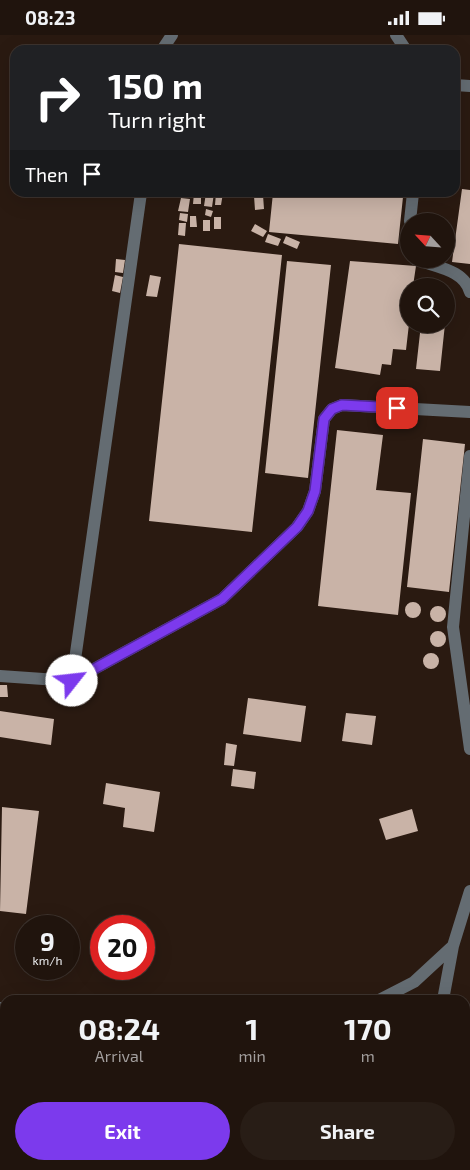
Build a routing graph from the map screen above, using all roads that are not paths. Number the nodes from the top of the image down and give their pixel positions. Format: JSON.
{"nodes":[{"id":1,"x":140,"y":197,"type":"edge"},
{"id":2,"x":413,"y":197,"type":"edge"},
{"id":3,"x":411,"y":213,"type":"edge"},
{"id":4,"x":440,"y":268,"type":"edge"},
{"id":5,"x":470,"y":292,"type":"edge"},
{"id":6,"x":470,"y":411,"type":"edge"},
{"id":7,"x":470,"y":456,"type":"edge"},
{"id":8,"x":0,"y":676,"type":"edge"},
{"id":9,"x":72,"y":681,"type":"junction"},
{"id":10,"x":470,"y":749,"type":"edge"},
{"id":11,"x":470,"y":891,"type":"edge"},
{"id":12,"x":453,"y":946,"type":"junction"},
{"id":13,"x":389,"y":995,"type":"edge"},
{"id":14,"x":444,"y":995,"type":"edge"}],
"edges":[{"from":1,"to":9,"type":"lane"},
{"from":2,"to":3,"type":"lane"},
{"from":4,"to":5,"type":"lane"},
{"from":6,"to":9,"type":"lane"},
{"from":7,"to":10,"type":"lane"},
{"from":8,"to":9,"type":"lane"},
{"from":11,"to":12,"type":"lane"},
{"from":12,"to":13,"type":"lane"},
{"from":12,"to":14,"type":"lane"}]}
